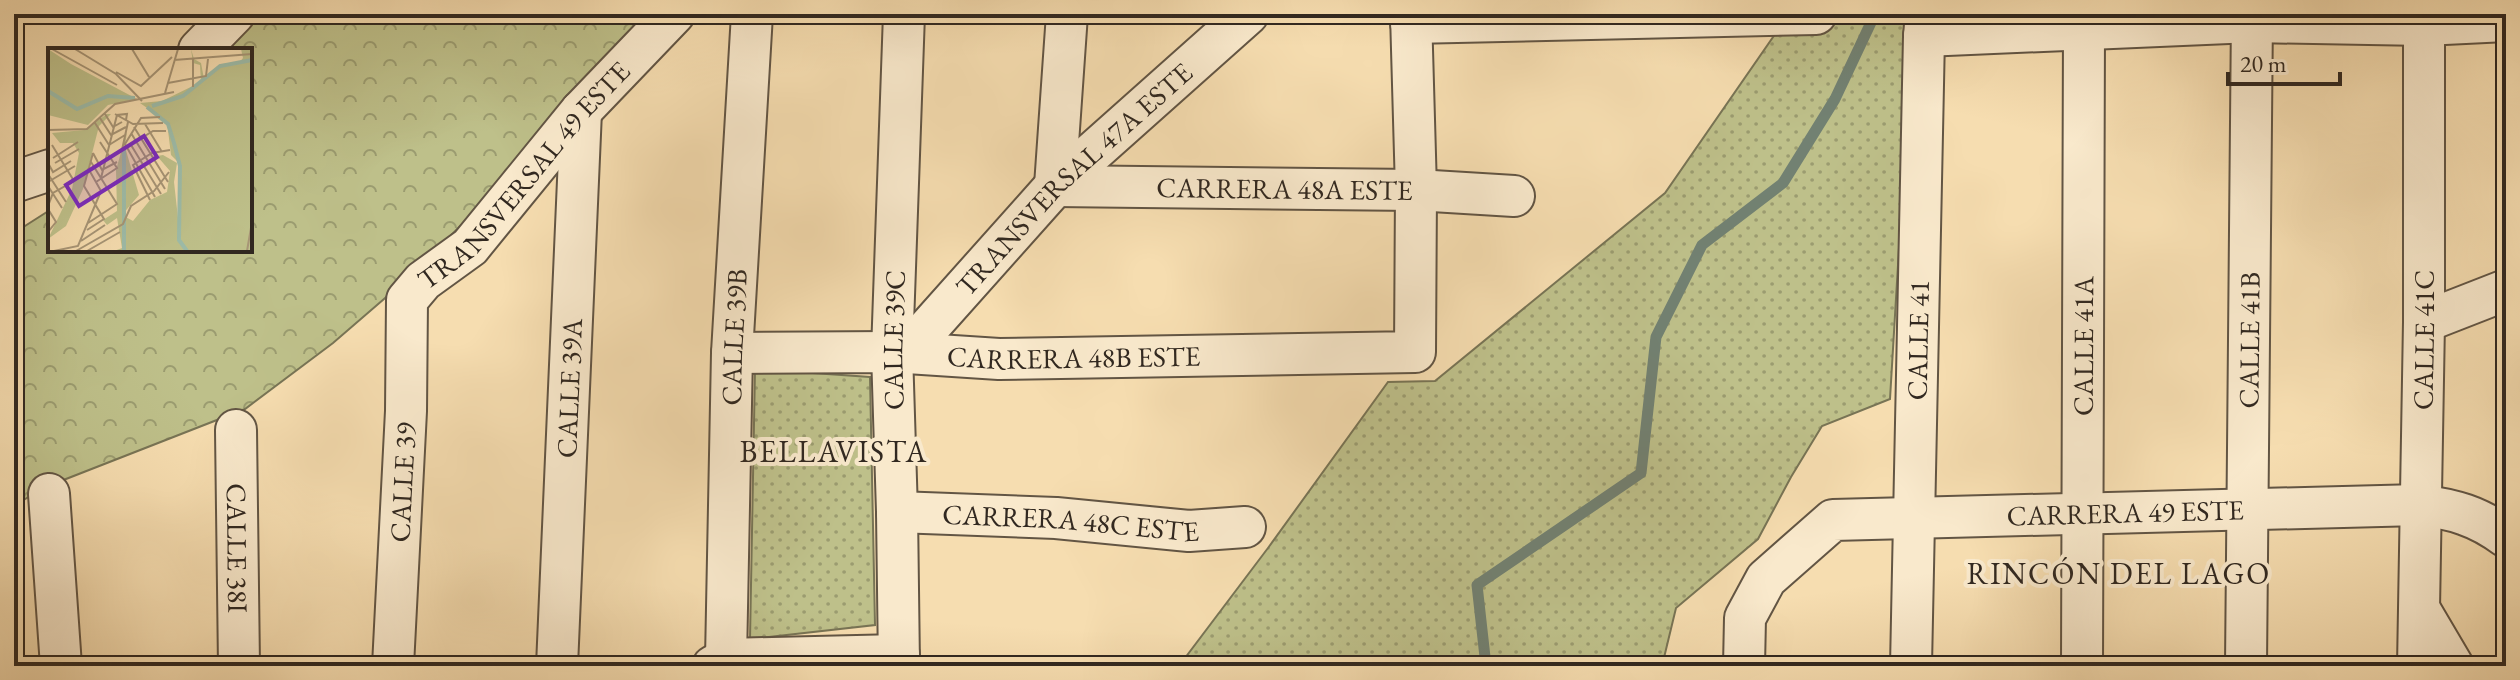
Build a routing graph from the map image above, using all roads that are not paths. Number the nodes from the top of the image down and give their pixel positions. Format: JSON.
{"nodes":[{"id":1,"x":234,"y":14,"type":"edge"},
{"id":2,"x":674,"y":14,"type":"edge"},
{"id":3,"x":752,"y":14,"type":"edge"},
{"id":4,"x":904,"y":14,"type":"edge"},
{"id":5,"x":1067,"y":14,"type":"edge"},
{"id":6,"x":1815,"y":15,"type":"edge"},
{"id":7,"x":1242,"y":17,"type":"edge"},
{"id":8,"x":1411,"y":18,"type":"edge"},
{"id":9,"x":2252,"y":18,"type":"edge"},
{"id":10,"x":2424,"y":19,"type":"edge"},
{"id":11,"x":2506,"y":21,"type":"edge"},
{"id":12,"x":1925,"y":25,"type":"edge"},
{"id":13,"x":2084,"y":27,"type":"junction"},
{"id":14,"x":201,"y":48,"type":"edge"},
{"id":15,"x":581,"y":111,"type":"junction"},
{"id":16,"x":1055,"y":186,"type":"junction"},
{"id":17,"x":1416,"y":190,"type":"junction"},
{"id":18,"x":1514,"y":196,"type":"dead end"},
{"id":19,"x":2506,"y":290,"type":"edge"},
{"id":20,"x":407,"y":300,"type":"joint"},
{"id":21,"x":2424,"y":322,"type":"junction"},
{"id":22,"x":732,"y":353,"type":"junction"},
{"id":23,"x":899,"y":353,"type":"junction"},
{"id":24,"x":236,"y":430,"type":"dead end"},
{"id":25,"x":49,"y":494,"type":"dead end"},
{"id":26,"x":2419,"y":505,"type":"junction"},
{"id":27,"x":2247,"y":508,"type":"junction"},
{"id":28,"x":897,"y":512,"type":"junction"},
{"id":29,"x":2084,"y":513,"type":"junction"},
{"id":30,"x":1915,"y":517,"type":"junction"},
{"id":31,"x":1245,"y":527,"type":"dead end"},
{"id":32,"x":2506,"y":537,"type":"edge"},
{"id":33,"x":2420,"y":610,"type":"junction"},
{"id":34,"x":899,"y":660,"type":"edge"},
{"id":35,"x":719,"y":662,"type":"edge"},
{"id":36,"x":61,"y":666,"type":"edge"},
{"id":37,"x":239,"y":666,"type":"edge"},
{"id":38,"x":393,"y":666,"type":"edge"},
{"id":39,"x":557,"y":666,"type":"edge"},
{"id":40,"x":1744,"y":666,"type":"edge"},
{"id":41,"x":1911,"y":666,"type":"edge"},
{"id":42,"x":2082,"y":666,"type":"edge"},
{"id":43,"x":2246,"y":666,"type":"edge"},
{"id":44,"x":2418,"y":666,"type":"edge"},
{"id":45,"x":2453,"y":666,"type":"edge"}],
"edges":[{"from":1,"to":14,"type":"street"},
{"from":2,"to":15,"type":"street","name":"TRANSVERSAL 49 ESTE"},
{"from":3,"to":22,"type":"street","name":"CALLE 39B"},
{"from":4,"to":23,"type":"street","name":"CALLE 39C"},
{"from":5,"to":16,"type":"street"},
{"from":6,"to":8,"type":"street"},
{"from":7,"to":16,"type":"street","name":"TRANSVERSAL 47A ESTE"},
{"from":8,"to":17,"type":"street"},
{"from":9,"to":10,"type":"street"},
{"from":9,"to":13,"type":"street"},
{"from":9,"to":27,"type":"street","name":"CALLE 41B"},
{"from":10,"to":11,"type":"street"},
{"from":10,"to":21,"type":"street","name":"CALLE 41C"},
{"from":12,"to":13,"type":"street"},
{"from":12,"to":30,"type":"street","name":"CALLE 41"},
{"from":13,"to":29,"type":"street","name":"CALLE 41A"},
{"from":15,"to":20,"type":"street","name":"TRANSVERSAL 49 ESTE"},
{"from":15,"to":39,"type":"street","name":"CALLE 39A"},
{"from":16,"to":17,"type":"street","name":"CARRERA 48A ESTE"},
{"from":16,"to":23,"type":"street","name":"TRANSVERSAL 47A ESTE"},
{"from":17,"to":18,"type":"street","name":"CARRERA 48A ESTE"},
{"from":17,"to":23,"type":"street","name":"CARRERA 48B ESTE"},
{"from":19,"to":21,"type":"street"},
{"from":20,"to":38,"type":"street","name":"CALLE 39"},
{"from":21,"to":26,"type":"street","name":"CALLE 41C"},
{"from":22,"to":23,"type":"street","name":"CARRERA 48B ESTE"},
{"from":22,"to":35,"type":"street","name":"CALLE 39B"},
{"from":23,"to":28,"type":"street","name":"CALLE 39C"},
{"from":24,"to":37,"type":"street","name":"CALLE 38I"},
{"from":25,"to":36,"type":"street"},
{"from":26,"to":27,"type":"street","name":"CARRERA 49 ESTE"},
{"from":26,"to":32,"type":"street","name":"CARRERA 49 ESTE"},
{"from":26,"to":33,"type":"street","name":"CALLE 41C"},
{"from":27,"to":29,"type":"street","name":"CARRERA 49 ESTE"},
{"from":27,"to":43,"type":"street","name":"CALLE 41B"},
{"from":28,"to":31,"type":"street","name":"CARRERA 48C ESTE"},
{"from":28,"to":34,"type":"street","name":"CALLE 39C"},
{"from":29,"to":30,"type":"street","name":"CARRERA 49 ESTE"},
{"from":29,"to":42,"type":"street","name":"CALLE 41A"},
{"from":30,"to":40,"type":"street","name":"CARRERA 49 ESTE"},
{"from":30,"to":41,"type":"street","name":"CALLE 41"},
{"from":33,"to":44,"type":"street","name":"CALLE 41C"},
{"from":33,"to":45,"type":"street"},
{"from":34,"to":35,"type":"street"}]}
